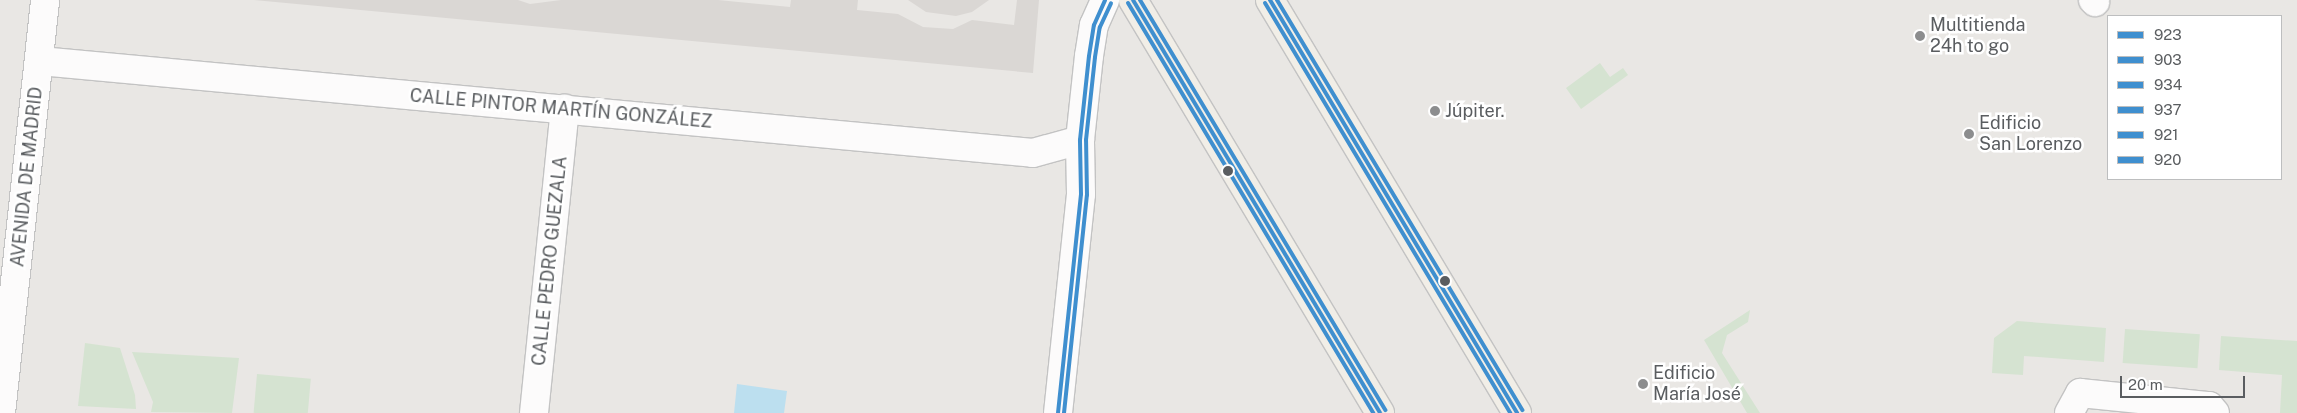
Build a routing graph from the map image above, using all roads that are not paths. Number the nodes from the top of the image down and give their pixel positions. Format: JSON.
{"nodes":[{"id":1,"x":45,"y":0,"type":"edge"},
{"id":2,"x":1105,"y":0,"type":"edge"},
{"id":3,"x":1133,"y":0,"type":"edge"},
{"id":4,"x":1270,"y":0,"type":"edge"},
{"id":5,"x":40,"y":61,"type":"junction"},
{"id":6,"x":565,"y":109,"type":"junction"},
{"id":7,"x":1080,"y":140,"type":"junction"},
{"id":8,"x":1,"y":413,"type":"edge"},
{"id":9,"x":534,"y":413,"type":"edge"},
{"id":10,"x":1058,"y":413,"type":"edge"},
{"id":11,"x":1380,"y":413,"type":"edge"},
{"id":12,"x":1517,"y":413,"type":"edge"},
{"id":13,"x":2069,"y":413,"type":"edge"},
{"id":14,"x":2216,"y":413,"type":"edge"}],
"edges":[{"from":1,"to":5,"type":"street","name":"AVENIDA DE MADRID"},
{"from":2,"to":7,"type":"street"},
{"from":3,"to":11,"type":"main road"},
{"from":4,"to":12,"type":"main road"},
{"from":5,"to":6,"type":"street","name":"CALLE PINTOR MARTÍN GONZÁLEZ"},
{"from":5,"to":8,"type":"street","name":"AVENIDA DE MADRID"},
{"from":6,"to":7,"type":"street","name":"CALLE PINTOR MARTÍN GONZÁLEZ"},
{"from":6,"to":9,"type":"street","name":"CALLE PEDRO GUEZALA"},
{"from":7,"to":10,"type":"street"},
{"from":13,"to":14,"type":"street"}]}
